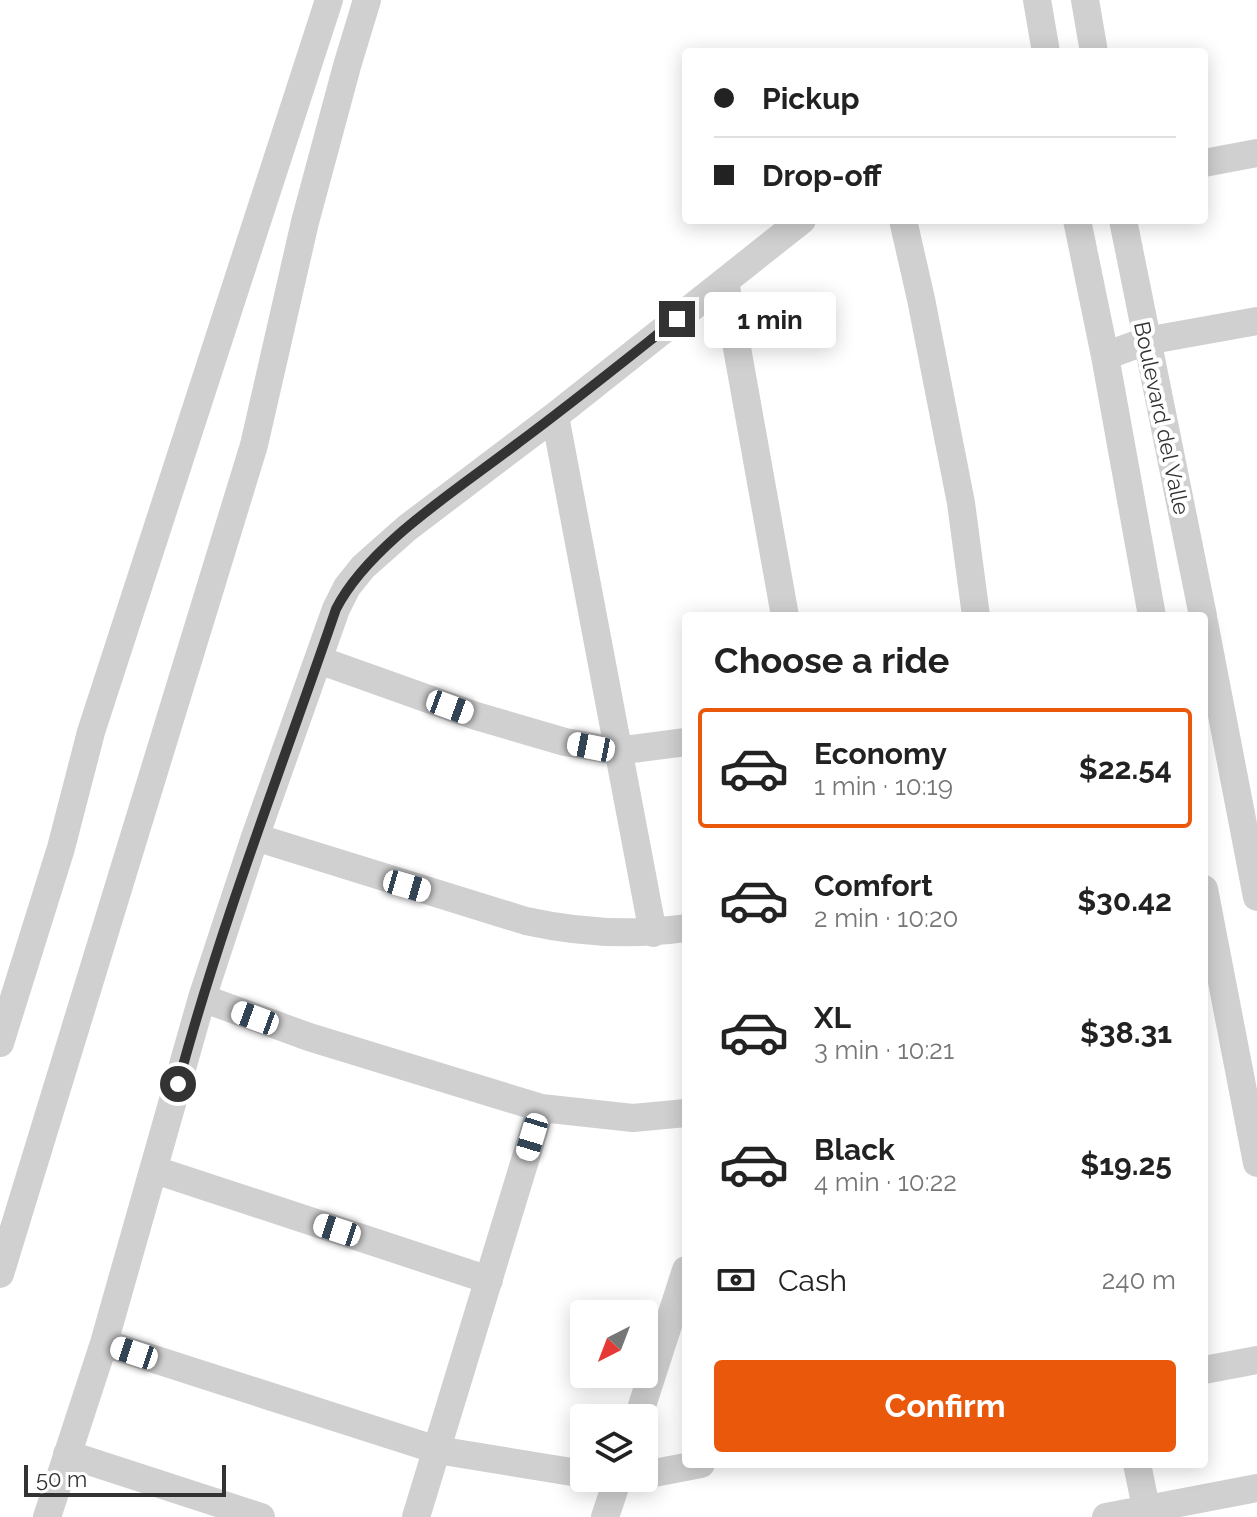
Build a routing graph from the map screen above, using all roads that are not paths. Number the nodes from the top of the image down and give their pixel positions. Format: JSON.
{"nodes":[{"id":1,"x":329,"y":0,"type":"edge"},
{"id":2,"x":367,"y":0,"type":"edge"},
{"id":3,"x":1037,"y":0,"type":"edge"},
{"id":4,"x":1085,"y":0,"type":"edge"},
{"id":5,"x":1045,"y":48,"type":"edge"},
{"id":6,"x":1093,"y":48,"type":"edge"},
{"id":7,"x":1257,"y":153,"type":"edge"},
{"id":8,"x":1208,"y":162,"type":"edge"},
{"id":9,"x":797,"y":224,"type":"edge"},
{"id":10,"x":904,"y":224,"type":"edge"},
{"id":11,"x":1078,"y":224,"type":"edge"},
{"id":12,"x":1124,"y":224,"type":"edge"},
{"id":13,"x":725,"y":281,"type":"junction"},
{"id":14,"x":1257,"y":321,"type":"edge"},
{"id":15,"x":1146,"y":341,"type":"junction"},
{"id":16,"x":1105,"y":356,"type":"junction"},
{"id":17,"x":555,"y":416,"type":"junction"},
{"id":18,"x":784,"y":612,"type":"edge"},
{"id":19,"x":975,"y":612,"type":"edge"},
{"id":20,"x":1151,"y":612,"type":"edge"},
{"id":21,"x":1201,"y":612,"type":"edge"},
{"id":22,"x":1208,"y":648,"type":"edge"},
{"id":23,"x":319,"y":660,"type":"junction"},
{"id":24,"x":682,"y":743,"type":"edge"},
{"id":25,"x":617,"y":751,"type":"junction"},
{"id":26,"x":255,"y":837,"type":"junction"},
{"id":27,"x":1257,"y":897,"type":"edge"},
{"id":28,"x":1208,"y":906,"type":"edge"},
{"id":29,"x":682,"y":929,"type":"edge"},
{"id":30,"x":653,"y":933,"type":"junction"},
{"id":31,"x":202,"y":998,"type":"junction"},
{"id":32,"x":0,"y":1043,"type":"edge"},
{"id":33,"x":1250,"y":1086,"type":"edge"},
{"id":34,"x":541,"y":1108,"type":"junction"},
{"id":35,"x":682,"y":1113,"type":"edge"},
{"id":36,"x":1257,"y":1163,"type":"edge"},
{"id":37,"x":155,"y":1170,"type":"junction"},
{"id":38,"x":0,"y":1274,"type":"edge"},
{"id":39,"x":489,"y":1280,"type":"junction"},
{"id":40,"x":682,"y":1288,"type":"edge"},
{"id":41,"x":104,"y":1343,"type":"junction"},
{"id":42,"x":1257,"y":1360,"type":"edge"},
{"id":43,"x":1208,"y":1369,"type":"edge"},
{"id":44,"x":643,"y":1404,"type":"edge"},
{"id":45,"x":437,"y":1450,"type":"junction"},
{"id":46,"x":67,"y":1454,"type":"junction"},
{"id":47,"x":682,"y":1467,"type":"edge"},
{"id":48,"x":1138,"y":1468,"type":"edge"},
{"id":49,"x":570,"y":1472,"type":"edge"},
{"id":50,"x":658,"y":1472,"type":"edge"},
{"id":51,"x":1257,"y":1488,"type":"edge"},
{"id":52,"x":616,"y":1492,"type":"edge"},
{"id":53,"x":1147,"y":1513,"type":"edge"},
{"id":54,"x":47,"y":1517,"type":"edge"},
{"id":55,"x":261,"y":1517,"type":"edge"},
{"id":56,"x":416,"y":1517,"type":"edge"},
{"id":57,"x":605,"y":1517,"type":"edge"},
{"id":58,"x":1106,"y":1517,"type":"edge"}],
"edges":[{"from":1,"to":32,"type":"street"},
{"from":2,"to":38,"type":"street"},
{"from":3,"to":5,"type":"street"},
{"from":4,"to":6,"type":"street"},
{"from":7,"to":8,"type":"street"},
{"from":9,"to":13,"type":"street"},
{"from":10,"to":19,"type":"street"},
{"from":11,"to":16,"type":"street","name":"Boulevard del Valle"},
{"from":12,"to":15,"type":"street","name":"Boulevard del Valle"},
{"from":13,"to":17,"type":"street"},
{"from":13,"to":18,"type":"street"},
{"from":14,"to":15,"type":"street"},
{"from":15,"to":16,"type":"street"},
{"from":15,"to":21,"type":"street","name":"Boulevard del Valle"},
{"from":16,"to":20,"type":"street","name":"Boulevard del Valle"},
{"from":17,"to":23,"type":"street"},
{"from":17,"to":25,"type":"street"},
{"from":22,"to":27,"type":"street","name":"Boulevard del Valle"},
{"from":23,"to":25,"type":"street"},
{"from":23,"to":26,"type":"street"},
{"from":24,"to":25,"type":"street"},
{"from":25,"to":30,"type":"street"},
{"from":26,"to":30,"type":"street"},
{"from":26,"to":31,"type":"street"},
{"from":28,"to":33,"type":"street"},
{"from":29,"to":30,"type":"street"},
{"from":31,"to":34,"type":"street"},
{"from":31,"to":37,"type":"street"},
{"from":33,"to":36,"type":"street"},
{"from":34,"to":35,"type":"street"},
{"from":34,"to":39,"type":"street"},
{"from":37,"to":39,"type":"street"},
{"from":37,"to":41,"type":"street"},
{"from":39,"to":45,"type":"street"},
{"from":40,"to":44,"type":"street"},
{"from":41,"to":45,"type":"street"},
{"from":41,"to":46,"type":"street"},
{"from":42,"to":43,"type":"street"},
{"from":45,"to":49,"type":"street"},
{"from":45,"to":56,"type":"street"},
{"from":46,"to":54,"type":"street"},
{"from":46,"to":55,"type":"street"},
{"from":47,"to":50,"type":"street"},
{"from":48,"to":53,"type":"street"},
{"from":51,"to":53,"type":"street"},
{"from":52,"to":57,"type":"street"},
{"from":53,"to":58,"type":"street"}]}
